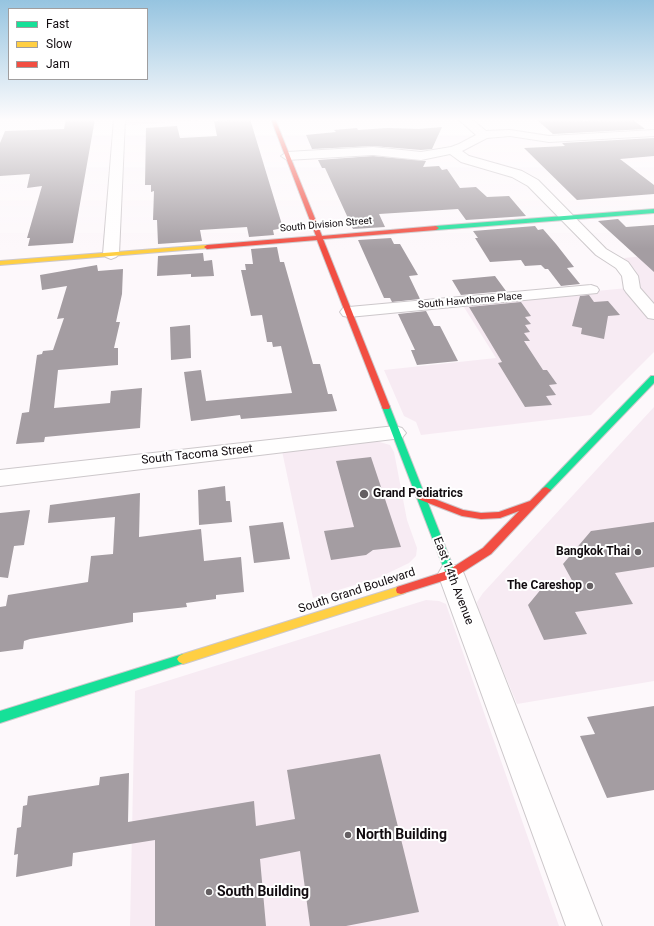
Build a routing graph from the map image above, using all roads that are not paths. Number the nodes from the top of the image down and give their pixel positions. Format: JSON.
{"nodes":[{"id":1,"x":117,"y":162,"type":"edge"},
{"id":2,"x":290,"y":162,"type":"edge"},
{"id":3,"x":476,"y":162,"type":"edge"},
{"id":4,"x":654,"y":211,"type":"edge"},
{"id":5,"x":565,"y":217,"type":"junction"},
{"id":6,"x":319,"y":237,"type":"junction"},
{"id":7,"x":111,"y":254,"type":"junction"},
{"id":8,"x":0,"y":263,"type":"edge"},
{"id":9,"x":591,"y":290,"type":"dead end"},
{"id":10,"x":349,"y":312,"type":"junction"},
{"id":11,"x":654,"y":314,"type":"edge"},
{"id":12,"x":654,"y":378,"type":"edge"},
{"id":13,"x":395,"y":433,"type":"junction"},
{"id":14,"x":0,"y":478,"type":"edge"},
{"id":15,"x":421,"y":497,"type":"junction"},
{"id":16,"x":535,"y":502,"type":"junction"},
{"id":17,"x":451,"y":574,"type":"junction"},
{"id":18,"x":0,"y":717,"type":"edge"},
{"id":19,"x":584,"y":926,"type":"edge"}],
"edges":[{"from":1,"to":7,"type":"street"},
{"from":2,"to":6,"type":"street","name":"East 14th Avenue"},
{"from":3,"to":5,"type":"street"},
{"from":4,"to":5,"type":"street","name":"South Division Street"},
{"from":5,"to":6,"type":"street","name":"South Division Street"},
{"from":5,"to":11,"type":"street"},
{"from":6,"to":7,"type":"street","name":"South Division Street"},
{"from":6,"to":10,"type":"street","name":"East 14th Avenue"},
{"from":7,"to":8,"type":"street","name":"South Division Street"},
{"from":9,"to":10,"type":"street","name":"South Hawthorne Place"},
{"from":10,"to":13,"type":"street","name":"East 14th Avenue"},
{"from":12,"to":16,"type":"street","name":"South Grand Boulevard"},
{"from":13,"to":14,"type":"street","name":"South Tacoma Street"},
{"from":13,"to":15,"type":"street","name":"East 14th Avenue"},
{"from":15,"to":16,"type":"street"},
{"from":15,"to":17,"type":"street","name":"East 14th Avenue"},
{"from":16,"to":17,"type":"street","name":"South Grand Boulevard"},
{"from":17,"to":18,"type":"street","name":"South Grand Boulevard"},
{"from":17,"to":19,"type":"street","name":"East 14th Avenue"}]}
